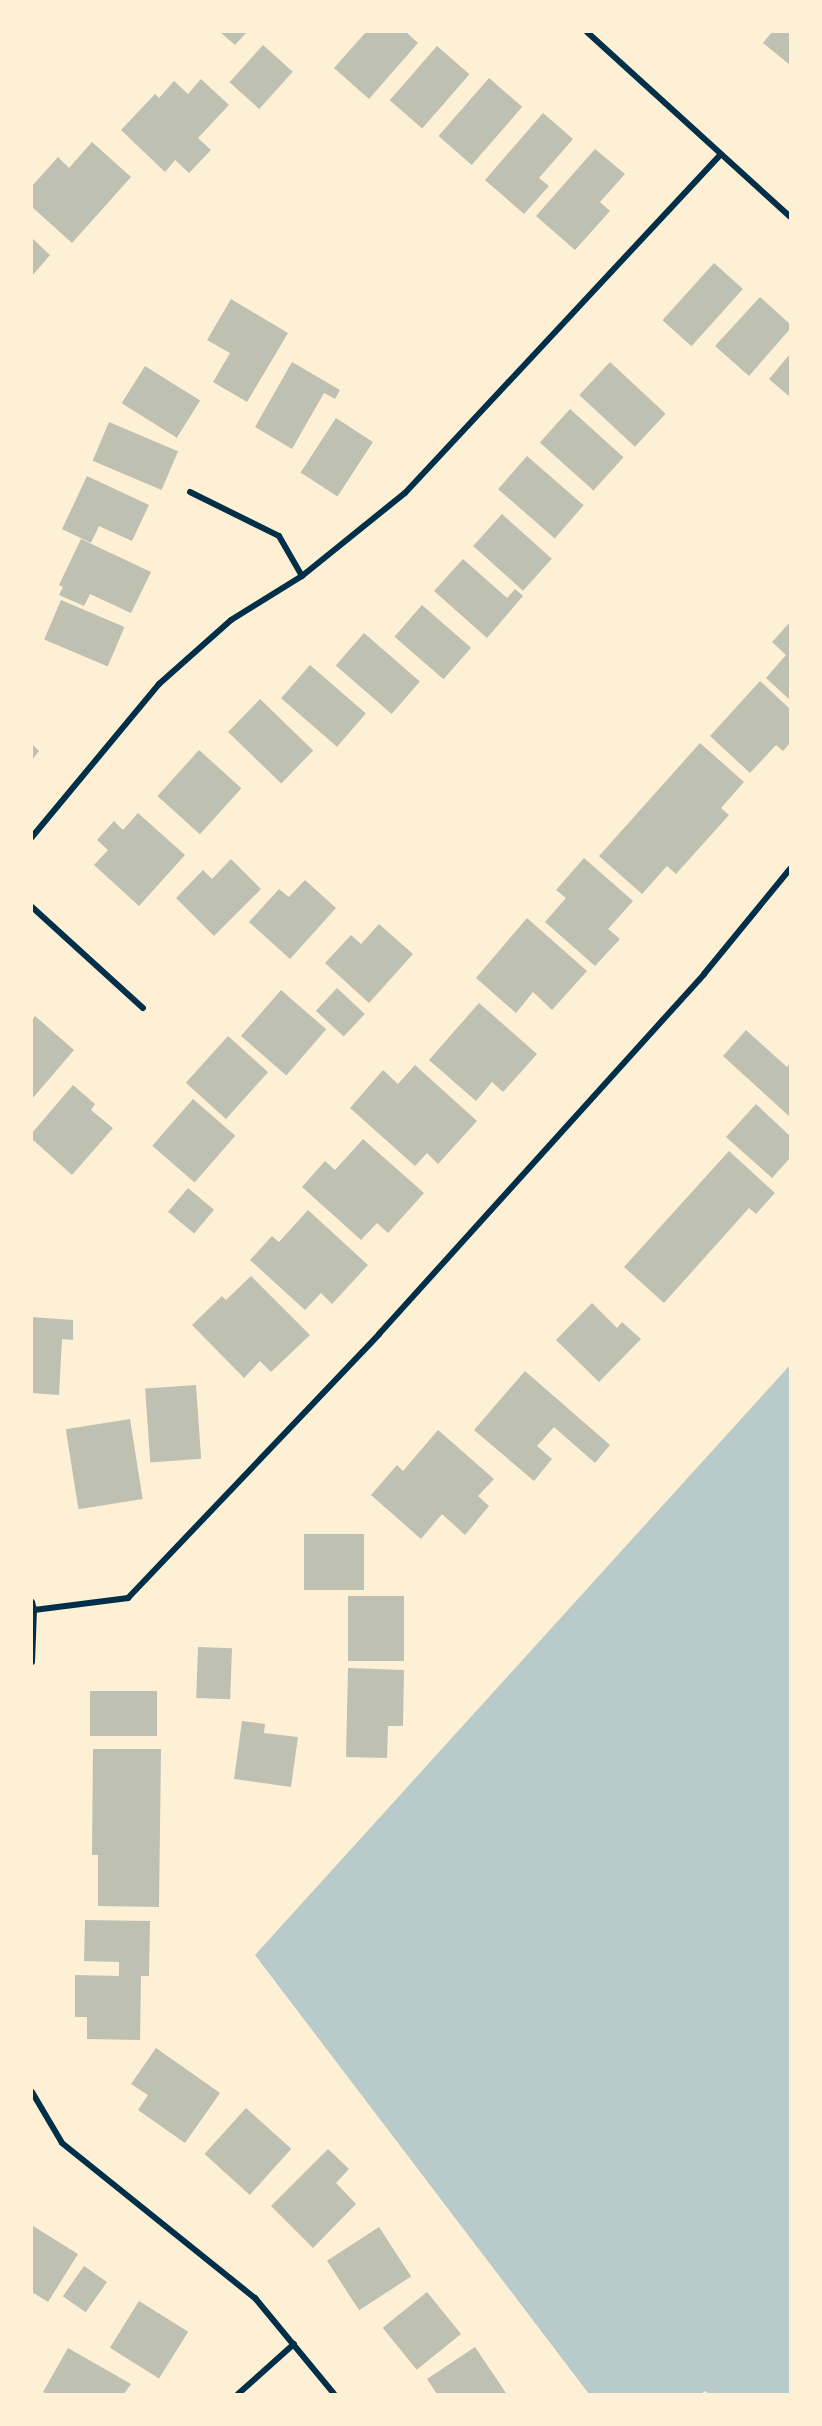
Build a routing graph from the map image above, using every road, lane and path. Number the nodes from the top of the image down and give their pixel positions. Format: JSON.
{"nodes":[{"id":1,"x":587,"y":32,"type":"edge"},
{"id":2,"x":721,"y":154,"type":"junction"},
{"id":3,"x":790,"y":217,"type":"edge"},
{"id":4,"x":190,"y":492,"type":"dead end"},
{"id":5,"x":302,"y":576,"type":"junction"},
{"id":6,"x":32,"y":837,"type":"edge"},
{"id":7,"x":790,"y":870,"type":"edge"},
{"id":8,"x":32,"y":906,"type":"edge"},
{"id":9,"x":142,"y":1008,"type":"dead end"},
{"id":10,"x":32,"y":1602,"type":"edge"},
{"id":11,"x":34,"y":1610,"type":"junction"},
{"id":12,"x":32,"y":1662,"type":"edge"},
{"id":13,"x":32,"y":2092,"type":"edge"},
{"id":14,"x":294,"y":2344,"type":"junction"},
{"id":15,"x":237,"y":2394,"type":"edge"},
{"id":16,"x":334,"y":2394,"type":"edge"}],
"edges":[{"from":1,"to":2,"type":"street"},
{"from":2,"to":3,"type":"street"},
{"from":2,"to":5,"type":"street"},
{"from":4,"to":5,"type":"street"},
{"from":5,"to":6,"type":"street"},
{"from":7,"to":11,"type":"street"},
{"from":8,"to":9,"type":"street"},
{"from":10,"to":11,"type":"street"},
{"from":11,"to":12,"type":"street"},
{"from":13,"to":14,"type":"street"},
{"from":14,"to":15,"type":"street"},
{"from":14,"to":16,"type":"street"}]}
